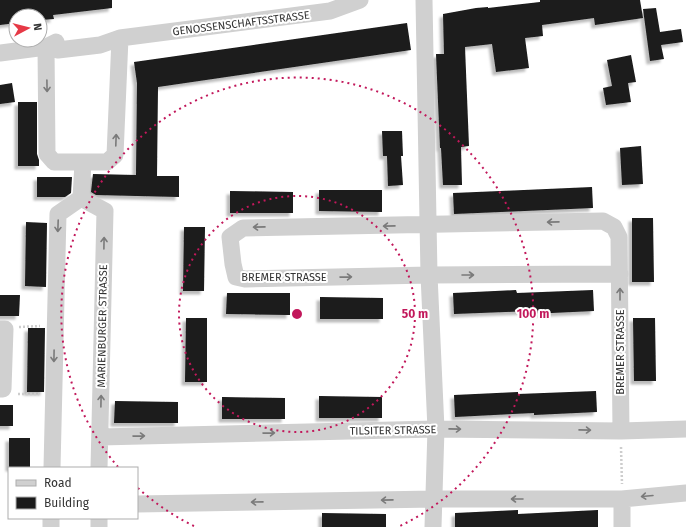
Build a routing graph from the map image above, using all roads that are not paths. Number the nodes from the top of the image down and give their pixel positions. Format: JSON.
{"nodes":[{"id":1,"x":360,"y":0,"type":"edge"},
{"id":2,"x":424,"y":0,"type":"edge"},
{"id":3,"x":120,"y":38,"type":"junction"},
{"id":4,"x":48,"y":46,"type":"edge"},
{"id":5,"x":38,"y":48,"type":"edge"},
{"id":6,"x":46,"y":48,"type":"edge"},
{"id":7,"x":0,"y":53,"type":"edge"},
{"id":8,"x":83,"y":163,"type":"junction"},
{"id":9,"x":81,"y":198,"type":"junction"},
{"id":10,"x":428,"y":225,"type":"junction"},
{"id":11,"x":620,"y":274,"type":"junction"},
{"id":12,"x":430,"y":275,"type":"junction"},
{"id":13,"x":7,"y":328,"type":"edge"},
{"id":14,"x":2,"y":389,"type":"edge"},
{"id":15,"x":436,"y":429,"type":"junction"},
{"id":16,"x":686,"y":429,"type":"edge"},
{"id":17,"x":621,"y":431,"type":"junction"},
{"id":18,"x":100,"y":437,"type":"junction"},
{"id":19,"x":52,"y":467,"type":"edge"},
{"id":20,"x":99,"y":467,"type":"edge"},
{"id":21,"x":686,"y":493,"type":"edge"},
{"id":22,"x":622,"y":498,"type":"junction"},
{"id":23,"x":435,"y":499,"type":"junction"},
{"id":24,"x":138,"y":504,"type":"edge"},
{"id":25,"x":433,"y":527,"type":"edge"},
{"id":26,"x":622,"y":527,"type":"edge"}],
"edges":[{"from":1,"to":3,"type":"street","name":"GENOSSENSCHAFTSSTRASSE"},
{"from":2,"to":10,"type":"street"},
{"from":3,"to":4,"type":"street","name":"GENOSSENSCHAFTSSTRASSE"},
{"from":8,"to":3,"type":"street","one_way":true},
{"from":5,"to":7,"type":"street","name":"GENOSSENSCHAFTSSTRASSE"},
{"from":6,"to":8,"type":"street","one_way":true},
{"from":8,"to":9,"type":"street"},
{"from":18,"to":9,"type":"street","name":"MARIENBURGER STRASSE","one_way":true},
{"from":9,"to":19,"type":"street","one_way":true},
{"from":11,"to":10,"type":"street","name":"BREMER STRASSE","one_way":true},
{"from":10,"to":12,"type":"street"},
{"from":10,"to":12,"type":"street","name":"BREMER STRASSE","one_way":true},
{"from":12,"to":11,"type":"street","name":"BREMER STRASSE","one_way":true},
{"from":17,"to":11,"type":"street","name":"BREMER STRASSE","one_way":true},
{"from":12,"to":15,"type":"street"},
{"from":13,"to":14,"type":"street"},
{"from":15,"to":17,"type":"street","name":"TILSITER STRASSE","one_way":true},
{"from":18,"to":15,"type":"street","name":"TILSITER STRASSE","one_way":true},
{"from":15,"to":23,"type":"street"},
{"from":16,"to":17,"type":"street","name":"TILSITER STRASSE"},
{"from":18,"to":20,"type":"street","name":"MARIENBURGER STRASSE"},
{"from":21,"to":22,"type":"street","one_way":true},
{"from":22,"to":23,"type":"street","one_way":true},
{"from":22,"to":26,"type":"street"},
{"from":23,"to":24,"type":"street","one_way":true},
{"from":23,"to":25,"type":"street"}]}
